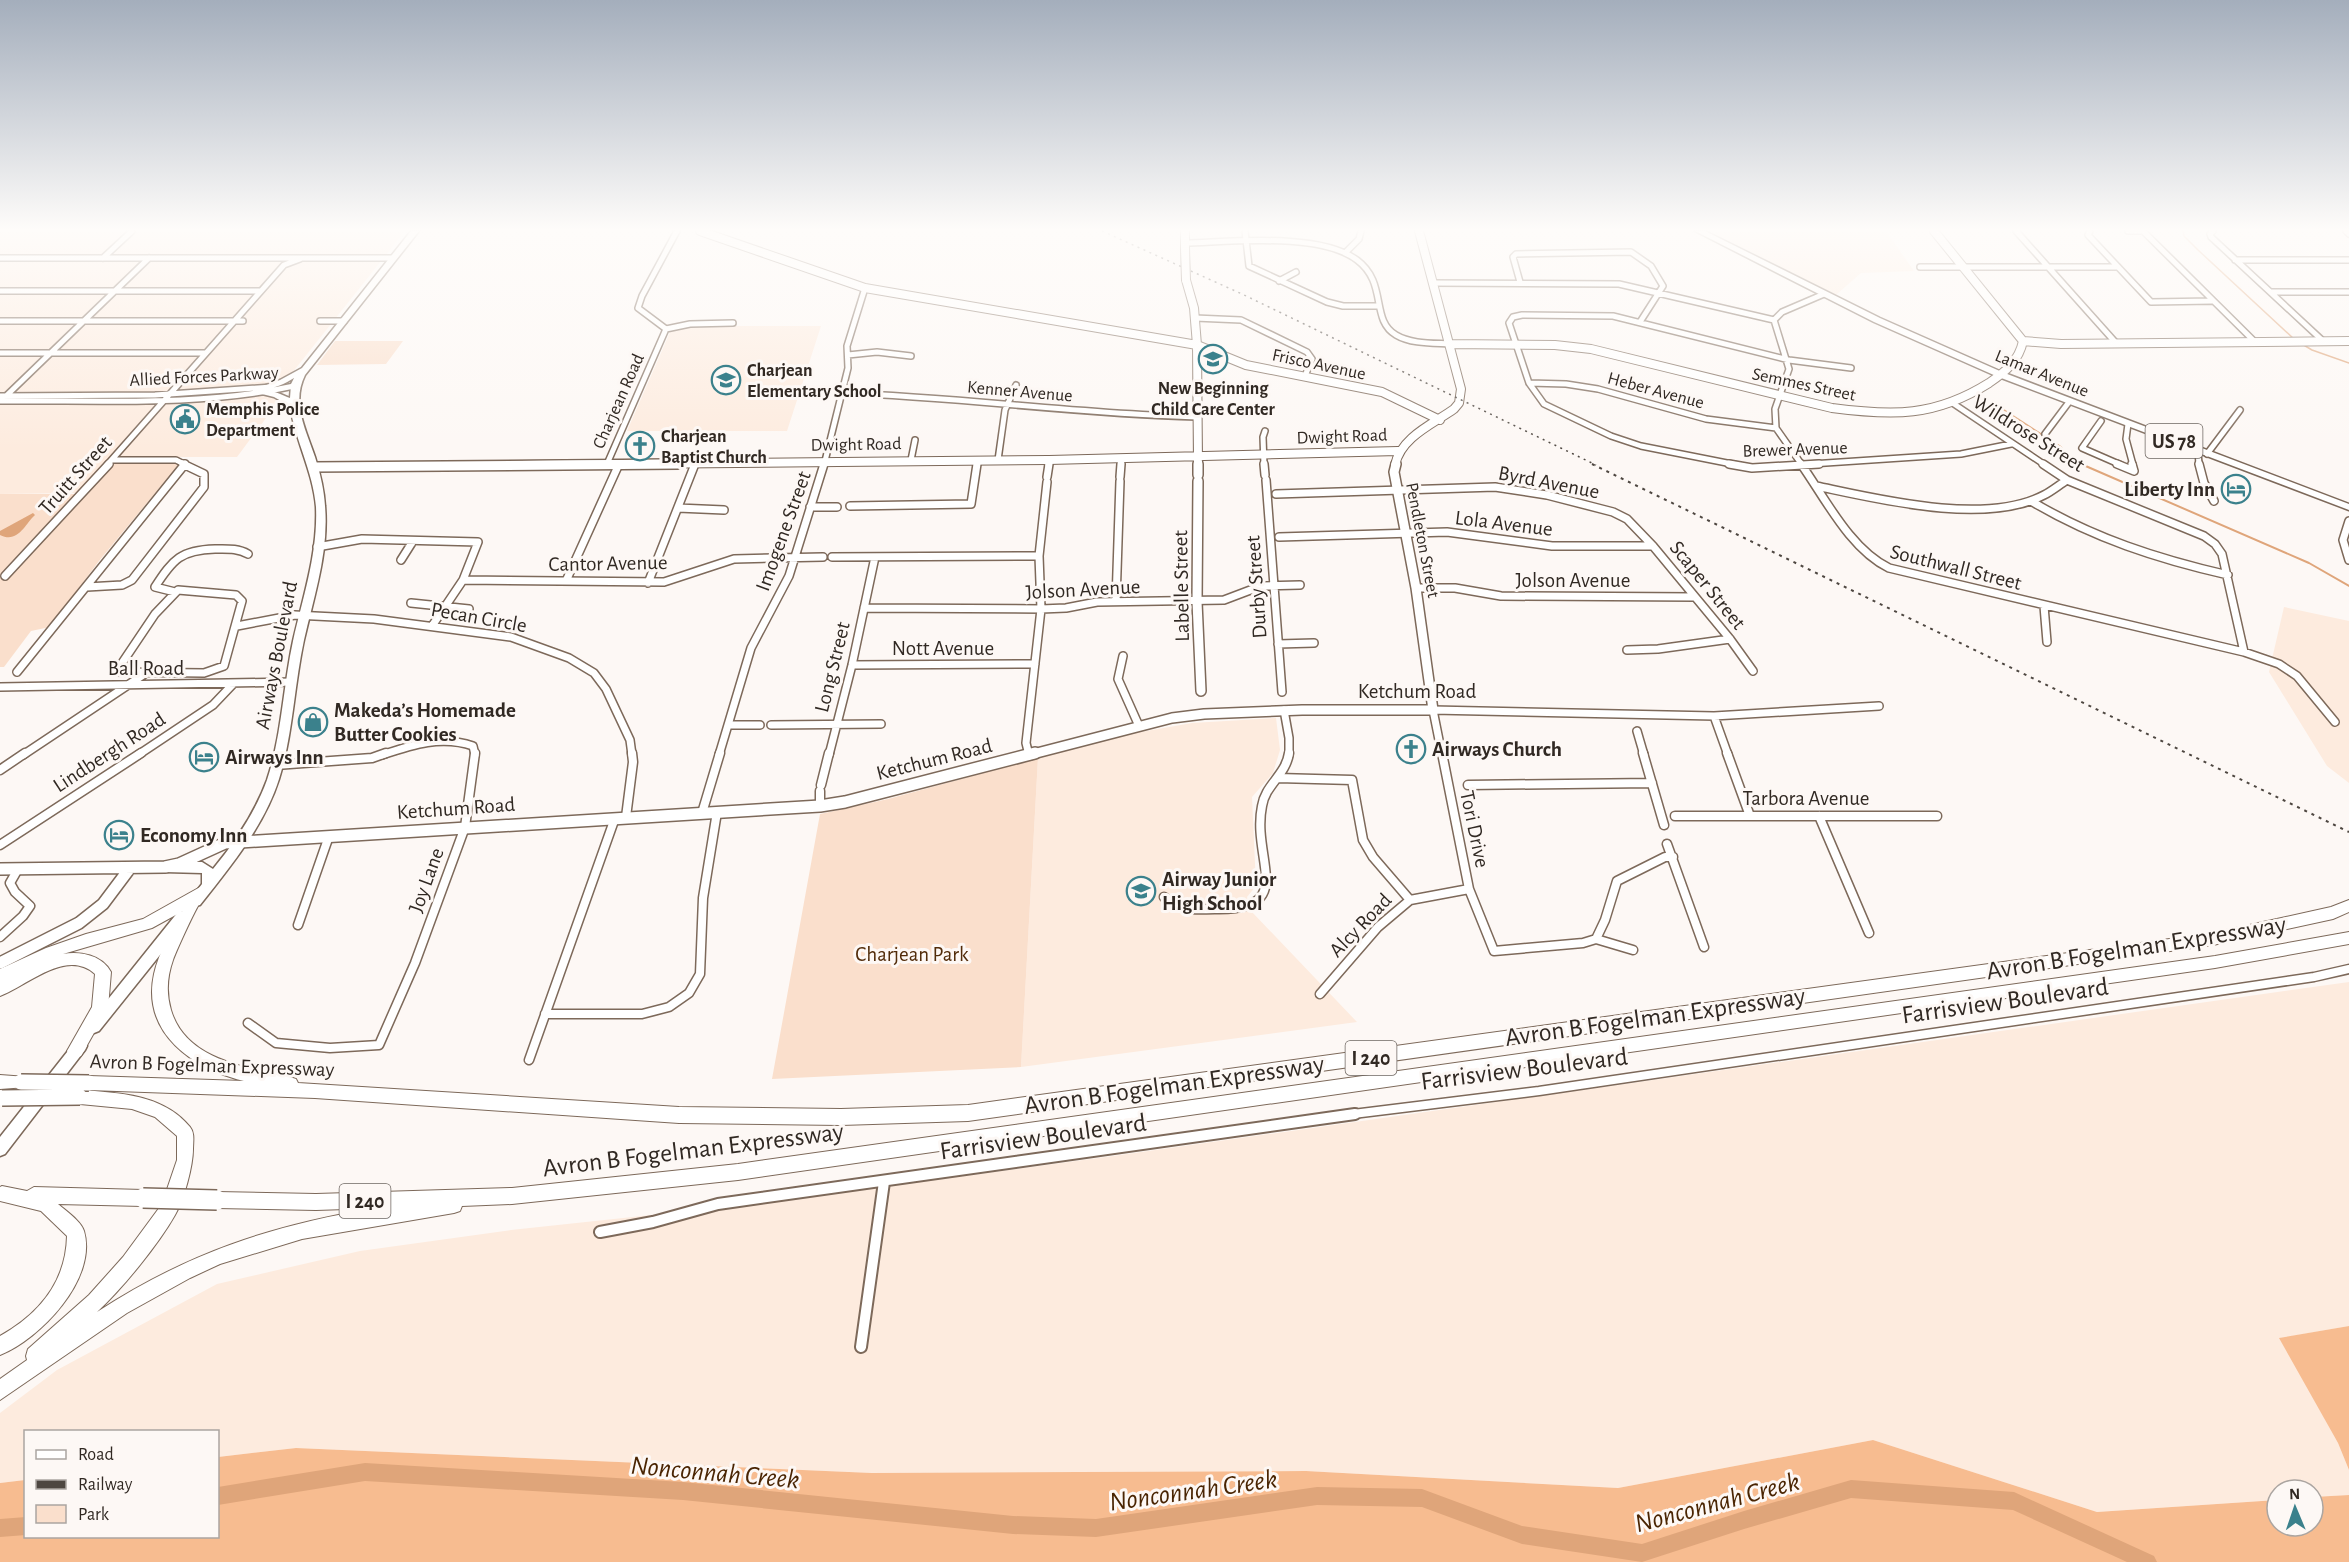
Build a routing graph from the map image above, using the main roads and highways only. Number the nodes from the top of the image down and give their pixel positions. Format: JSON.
{"nodes":[{"id":1,"x":357,"y":304,"type":"edge"},
{"id":2,"x":1844,"y":304,"type":"edge"},
{"id":3,"x":309,"y":364,"type":"junction"},
{"id":4,"x":294,"y":404,"type":"junction"},
{"id":5,"x":2349,"y":507,"type":"edge"},
{"id":6,"x":165,"y":867,"type":"road end"},
{"id":7,"x":202,"y":893,"type":"junction"},
{"id":8,"x":2349,"y":906,"type":"edge"},
{"id":9,"x":2349,"y":938,"type":"edge"},
{"id":10,"x":0,"y":976,"type":"edge"},
{"id":11,"x":0,"y":989,"type":"edge"},
{"id":12,"x":75,"y":1051,"type":"junction"},
{"id":13,"x":85,"y":1090,"type":"junction"},
{"id":14,"x":315,"y":1091,"type":"junction"},
{"id":15,"x":1,"y":1093,"type":"edge"},
{"id":16,"x":0,"y":1149,"type":"edge"},
{"id":17,"x":1,"y":1194,"type":"edge"},
{"id":18,"x":512,"y":1196,"type":"junction"},
{"id":19,"x":0,"y":1346,"type":"edge"},
{"id":20,"x":0,"y":1389,"type":"edge"}],
"edges":[{"from":1,"to":3,"type":"main road"},
{"from":2,"to":5,"type":"main road","name":"Lamar Avenue","number":"US 78"},
{"from":3,"to":4,"type":"main road","name":"Airways Boulevard"},
{"from":3,"to":4,"type":"main road"},
{"from":4,"to":7,"type":"main road","name":"Airways Boulevard"},
{"from":6,"to":7,"type":"main road"},
{"from":7,"to":10,"type":"highway"},
{"from":7,"to":12,"type":"main road","name":"Airways Boulevard"},
{"from":7,"to":14,"type":"highway"},
{"from":8,"to":14,"type":"highway","name":"Avron B Fogelman Expressway","number":"I 240"},
{"from":9,"to":18,"type":"highway","name":"Avron B Fogelman Expressway","number":"I 240"},
{"from":11,"to":12,"type":"highway"},
{"from":12,"to":16,"type":"main road","name":"Airways Boulevard"},
{"from":13,"to":14,"type":"highway","name":"Avron B Fogelman Expressway","number":"I 240"},
{"from":13,"to":15,"type":"highway","bridge":true},
{"from":13,"to":15,"type":"highway","name":"Avron B Fogelman Expressway","number":"I 240","bridge":true},
{"from":13,"to":20,"type":"highway"},
{"from":17,"to":18,"type":"highway","name":"Avron B Fogelman Expressway","number":"I 240","bridge":true},
{"from":17,"to":19,"type":"highway"},
{"from":18,"to":20,"type":"highway"}]}
